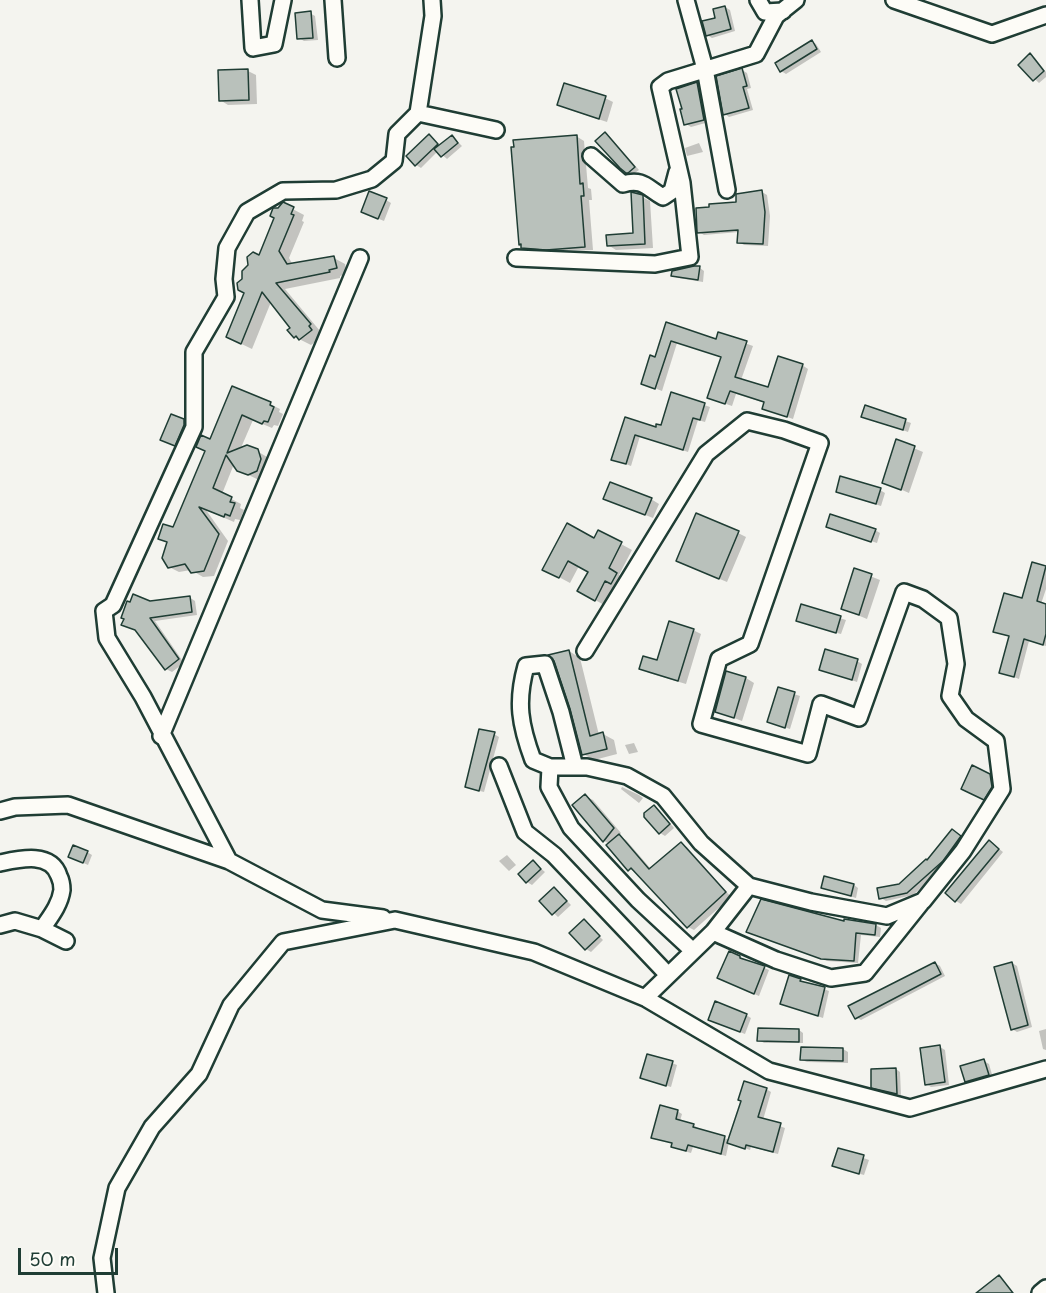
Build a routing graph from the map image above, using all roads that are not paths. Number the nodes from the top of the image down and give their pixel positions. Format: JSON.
{"nodes":[{"id":1,"x":250,"y":0,"type":"edge"},
{"id":2,"x":284,"y":0,"type":"edge"},
{"id":3,"x":333,"y":0,"type":"edge"},
{"id":4,"x":432,"y":0,"type":"edge"},
{"id":5,"x":686,"y":0,"type":"edge"},
{"id":6,"x":758,"y":0,"type":"edge"},
{"id":7,"x":796,"y":0,"type":"edge"},
{"id":8,"x":894,"y":0,"type":"edge"},
{"id":9,"x":783,"y":10,"type":"junction"},
{"id":10,"x":1046,"y":15,"type":"edge"},
{"id":11,"x":337,"y":58,"type":"dead end"},
{"id":12,"x":705,"y":69,"type":"junction"},
{"id":13,"x":418,"y":113,"type":"junction"},
{"id":14,"x":496,"y":130,"type":"dead end"},
{"id":15,"x":591,"y":156,"type":"dead end"},
{"id":16,"x":678,"y":166,"type":"junction"},
{"id":17,"x":728,"y":190,"type":"dead end"},
{"id":18,"x":360,"y":258,"type":"dead end"},
{"id":19,"x":516,"y":258,"type":"dead end"},
{"id":20,"x":585,"y":651,"type":"dead end"},
{"id":21,"x":161,"y":736,"type":"junction"},
{"id":22,"x":499,"y":766,"type":"dead end"},
{"id":23,"x":550,"y":767,"type":"junction"},
{"id":24,"x":575,"y":767,"type":"junction"},
{"id":25,"x":7,"y":809,"type":"edge"},
{"id":26,"x":0,"y":815,"type":"edge"},
{"id":27,"x":229,"y":861,"type":"junction"},
{"id":28,"x":0,"y":863,"type":"edge"},
{"id":29,"x":749,"y":886,"type":"junction"},
{"id":30,"x":923,"y":901,"type":"junction"},
{"id":31,"x":395,"y":920,"type":"junction"},
{"id":32,"x":0,"y":925,"type":"edge"},
{"id":33,"x":42,"y":929,"type":"junction"},
{"id":34,"x":713,"y":932,"type":"junction"},
{"id":35,"x":66,"y":941,"type":"dead end"},
{"id":36,"x":693,"y":951,"type":"junction"},
{"id":37,"x":668,"y":975,"type":"junction"},
{"id":38,"x":645,"y":998,"type":"junction"},
{"id":39,"x":1046,"y":1069,"type":"edge"},
{"id":40,"x":1046,"y":1288,"type":"edge"},
{"id":41,"x":106,"y":1293,"type":"edge"},
{"id":42,"x":1040,"y":1293,"type":"edge"}],
"edges":[{"from":1,"to":2,"type":"street"},
{"from":3,"to":11,"type":"street"},
{"from":4,"to":13,"type":"street"},
{"from":5,"to":12,"type":"street"},
{"from":6,"to":9,"type":"street"},
{"from":7,"to":9,"type":"street"},
{"from":8,"to":10,"type":"street"},
{"from":9,"to":12,"type":"street"},
{"from":12,"to":16,"type":"street"},
{"from":12,"to":17,"type":"street"},
{"from":13,"to":14,"type":"street"},
{"from":13,"to":21,"type":"street"},
{"from":15,"to":16,"type":"street"},
{"from":16,"to":19,"type":"street"},
{"from":18,"to":21,"type":"street"},
{"from":20,"to":30,"type":"street"},
{"from":21,"to":27,"type":"street"},
{"from":22,"to":37,"type":"street"},
{"from":23,"to":24,"type":"street"},
{"from":23,"to":24,"type":"street"},
{"from":23,"to":36,"type":"street"},
{"from":24,"to":29,"type":"street"},
{"from":25,"to":26,"type":"street"},
{"from":25,"to":27,"type":"street"},
{"from":27,"to":31,"type":"street"},
{"from":28,"to":33,"type":"street"},
{"from":29,"to":30,"type":"street"},
{"from":29,"to":34,"type":"street"},
{"from":30,"to":34,"type":"street"},
{"from":31,"to":38,"type":"street"},
{"from":31,"to":41,"type":"street"},
{"from":32,"to":33,"type":"street"},
{"from":33,"to":35,"type":"street"},
{"from":34,"to":36,"type":"street"},
{"from":36,"to":37,"type":"street"},
{"from":37,"to":38,"type":"street"},
{"from":38,"to":39,"type":"street"},
{"from":40,"to":42,"type":"street"}]}
